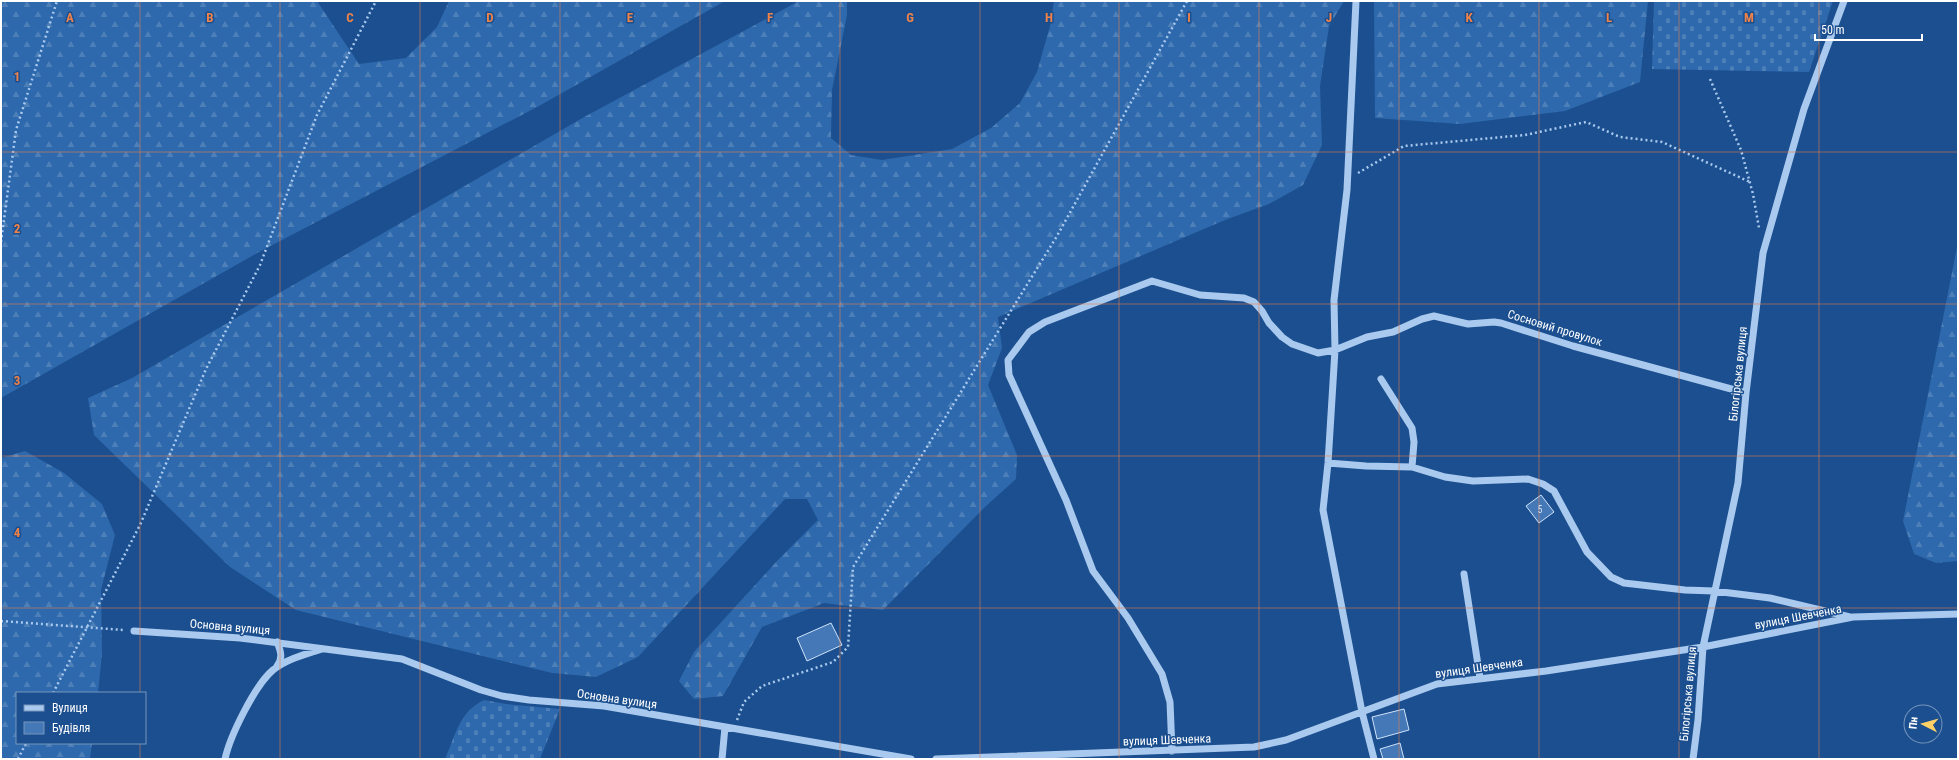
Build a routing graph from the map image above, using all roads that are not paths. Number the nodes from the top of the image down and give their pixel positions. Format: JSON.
{"nodes":[{"id":1,"x":1356,"y":1,"type":"edge"},
{"id":2,"x":1844,"y":1,"type":"edge"},
{"id":3,"x":1335,"y":350,"type":"junction"},
{"id":4,"x":1381,"y":379,"type":"dead end"},
{"id":5,"x":1746,"y":393,"type":"junction"},
{"id":6,"x":1328,"y":463,"type":"junction"},
{"id":7,"x":1412,"y":467,"type":"junction"},
{"id":8,"x":1464,"y":574,"type":"dead end"},
{"id":9,"x":1714,"y":591,"type":"junction"},
{"id":10,"x":1958,"y":614,"type":"edge"},
{"id":11,"x":1853,"y":617,"type":"junction"},
{"id":12,"x":134,"y":631,"type":"road end"},
{"id":13,"x":277,"y":642,"type":"junction"},
{"id":14,"x":1702,"y":647,"type":"junction"},
{"id":15,"x":324,"y":648,"type":"junction"},
{"id":16,"x":276,"y":668,"type":"junction"},
{"id":17,"x":1480,"y":678,"type":"junction"},
{"id":18,"x":1362,"y":712,"type":"junction"},
{"id":19,"x":725,"y":727,"type":"junction"},
{"id":20,"x":1172,"y":751,"type":"junction"},
{"id":21,"x":224,"y":759,"type":"edge"},
{"id":22,"x":722,"y":759,"type":"edge"},
{"id":23,"x":911,"y":759,"type":"edge"},
{"id":24,"x":936,"y":759,"type":"edge"},
{"id":25,"x":1374,"y":759,"type":"edge"},
{"id":26,"x":1693,"y":759,"type":"edge"}],
"edges":[{"from":1,"to":3,"type":"street"},
{"from":2,"to":5,"type":"street","name":"Білогірська вулиця"},
{"from":3,"to":5,"type":"street","name":"Сосновий провулок"},
{"from":3,"to":6,"type":"street"},
{"from":3,"to":20,"type":"street","name":"Сосновий провулок"},
{"from":4,"to":7,"type":"street"},
{"from":5,"to":9,"type":"street","name":"Білогірська вулиця"},
{"from":6,"to":7,"type":"street"},
{"from":6,"to":18,"type":"street"},
{"from":7,"to":9,"type":"street"},
{"from":8,"to":17,"type":"street"},
{"from":9,"to":11,"type":"street"},
{"from":9,"to":14,"type":"street","name":"Білогірська вулиця"},
{"from":10,"to":11,"type":"street","name":"вулиця Шевченка"},
{"from":11,"to":14,"type":"street","name":"вулиця Шевченка"},
{"from":12,"to":13,"type":"street","name":"Основна вулиця"},
{"from":13,"to":15,"type":"street","name":"Основна вулиця"},
{"from":13,"to":16,"type":"street"},
{"from":14,"to":17,"type":"street","name":"вулиця Шевченка"},
{"from":14,"to":26,"type":"street","name":"Білогірська вулиця"},
{"from":15,"to":16,"type":"street","name":"Основна вулиця"},
{"from":15,"to":19,"type":"street","name":"Основна вулиця"},
{"from":16,"to":21,"type":"street","name":"Основна вулиця"},
{"from":17,"to":18,"type":"street","name":"вулиця Шевченка"},
{"from":18,"to":20,"type":"street","name":"вулиця Шевченка"},
{"from":18,"to":25,"type":"street"},
{"from":19,"to":22,"type":"street"},
{"from":19,"to":23,"type":"street","name":"Основна вулиця"},
{"from":20,"to":24,"type":"street","name":"вулиця Шевченка"}]}
